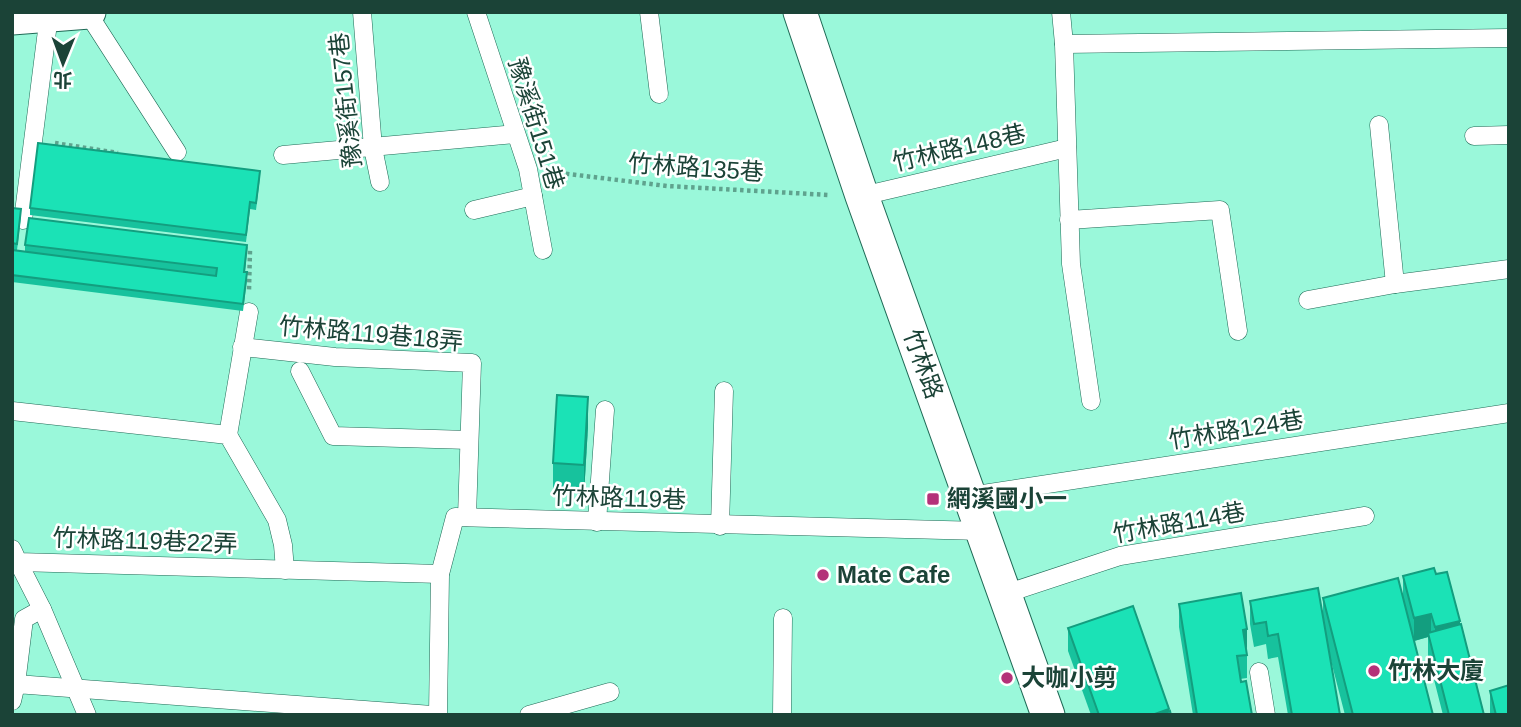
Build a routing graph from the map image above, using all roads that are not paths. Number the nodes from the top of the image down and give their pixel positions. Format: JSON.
{"nodes":[{"id":1,"x":87,"y":12,"type":"edge"},
{"id":2,"x":362,"y":12,"type":"edge"},
{"id":3,"x":476,"y":12,"type":"edge"},
{"id":4,"x":649,"y":12,"type":"edge"},
{"id":5,"x":800,"y":12,"type":"edge"},
{"id":6,"x":1061,"y":12,"type":"edge"},
{"id":7,"x":49,"y":15,"type":"junction"},
{"id":8,"x":12,"y":18,"type":"edge"},
{"id":9,"x":1509,"y":38,"type":"edge"},
{"id":10,"x":1064,"y":44,"type":"junction"},
{"id":11,"x":659,"y":94,"type":"dead end"},
{"id":12,"x":1379,"y":125,"type":"dead end"},
{"id":13,"x":515,"y":134,"type":"junction"},
{"id":14,"x":1509,"y":135,"type":"edge"},
{"id":15,"x":1474,"y":136,"type":"dead end"},
{"id":16,"x":373,"y":148,"type":"junction"},
{"id":17,"x":1067,"y":148,"type":"junction"},
{"id":18,"x":177,"y":152,"type":"dead end"},
{"id":19,"x":283,"y":155,"type":"dead end"},
{"id":20,"x":380,"y":182,"type":"dead end"},
{"id":21,"x":533,"y":196,"type":"junction"},
{"id":22,"x":862,"y":196,"type":"junction"},
{"id":23,"x":474,"y":210,"type":"dead end"},
{"id":24,"x":23,"y":220,"type":"edge"},
{"id":25,"x":1069,"y":220,"type":"junction"},
{"id":26,"x":543,"y":250,"type":"dead end"},
{"id":27,"x":1509,"y":269,"type":"edge"},
{"id":28,"x":1395,"y":284,"type":"junction"},
{"id":29,"x":1308,"y":300,"type":"dead end"},
{"id":30,"x":248,"y":312,"type":"road end"},
{"id":31,"x":1238,"y":331,"type":"dead end"},
{"id":32,"x":242,"y":347,"type":"junction"},
{"id":33,"x":300,"y":371,"type":"dead end"},
{"id":34,"x":724,"y":391,"type":"dead end"},
{"id":35,"x":1091,"y":401,"type":"dead end"},
{"id":36,"x":605,"y":410,"type":"dead end"},
{"id":37,"x":12,"y":411,"type":"edge"},
{"id":38,"x":1509,"y":413,"type":"edge"},
{"id":39,"x":228,"y":435,"type":"junction"},
{"id":40,"x":469,"y":440,"type":"junction"},
{"id":41,"x":970,"y":496,"type":"junction"},
{"id":42,"x":1365,"y":516,"type":"dead end"},
{"id":43,"x":467,"y":517,"type":"junction"},
{"id":44,"x":597,"y":522,"type":"junction"},
{"id":45,"x":720,"y":526,"type":"junction"},
{"id":46,"x":982,"y":531,"type":"junction"},
{"id":47,"x":15,"y":555,"type":"edge"},
{"id":48,"x":285,"y":570,"type":"junction"},
{"id":49,"x":440,"y":574,"type":"junction"},
{"id":50,"x":1005,"y":594,"type":"junction"},
{"id":51,"x":42,"y":609,"type":"junction"},
{"id":52,"x":18,"y":618,"type":"edge"},
{"id":53,"x":783,"y":618,"type":"dead end"},
{"id":54,"x":1259,"y":672,"type":"dead end"},
{"id":55,"x":75,"y":689,"type":"junction"},
{"id":56,"x":14,"y":692,"type":"edge"},
{"id":57,"x":610,"y":692,"type":"dead end"},
{"id":58,"x":88,"y":715,"type":"edge"},
{"id":59,"x":432,"y":715,"type":"edge"},
{"id":60,"x":438,"y":715,"type":"edge"},
{"id":61,"x":529,"y":715,"type":"edge"},
{"id":62,"x":782,"y":715,"type":"edge"},
{"id":63,"x":1048,"y":715,"type":"edge"},
{"id":64,"x":1266,"y":715,"type":"edge"}],
"edges":[{"from":1,"to":7,"type":"street"},
{"from":1,"to":18,"type":"lane"},
{"from":2,"to":16,"type":"lane","name":"豫溪街157巷"},
{"from":3,"to":13,"type":"lane","name":"豫溪街151巷"},
{"from":4,"to":11,"type":"lane"},
{"from":5,"to":22,"type":"street","name":"竹林路"},
{"from":6,"to":10,"type":"lane"},
{"from":7,"to":8,"type":"street"},
{"from":7,"to":24,"type":"lane"},
{"from":9,"to":10,"type":"lane"},
{"from":10,"to":17,"type":"lane"},
{"from":12,"to":28,"type":"lane"},
{"from":13,"to":16,"type":"lane"},
{"from":13,"to":21,"type":"lane","name":"豫溪街151巷"},
{"from":14,"to":15,"type":"lane"},
{"from":16,"to":19,"type":"lane"},
{"from":16,"to":20,"type":"lane","name":"豫溪街157巷"},
{"from":17,"to":22,"type":"lane","name":"竹林路148巷"},
{"from":17,"to":25,"type":"lane"},
{"from":21,"to":23,"type":"lane"},
{"from":21,"to":26,"type":"lane","name":"豫溪街151巷"},
{"from":22,"to":41,"type":"street","name":"竹林路"},
{"from":25,"to":31,"type":"lane"},
{"from":25,"to":35,"type":"lane"},
{"from":27,"to":28,"type":"lane"},
{"from":28,"to":29,"type":"lane"},
{"from":30,"to":32,"type":"lane"},
{"from":32,"to":39,"type":"lane"},
{"from":32,"to":40,"type":"lane","name":"竹林路119巷18弄"},
{"from":33,"to":40,"type":"lane"},
{"from":34,"to":45,"type":"lane"},
{"from":36,"to":44,"type":"lane"},
{"from":37,"to":39,"type":"lane"},
{"from":38,"to":41,"type":"lane","name":"竹林路124巷"},
{"from":39,"to":48,"type":"lane"},
{"from":40,"to":43,"type":"lane","name":"竹林路119巷18弄"},
{"from":41,"to":46,"type":"street","name":"竹林路"},
{"from":42,"to":50,"type":"lane","name":"竹林路114巷"},
{"from":43,"to":44,"type":"lane","name":"竹林路119巷"},
{"from":43,"to":49,"type":"lane"},
{"from":44,"to":45,"type":"lane","name":"竹林路119巷"},
{"from":45,"to":46,"type":"lane","name":"竹林路119巷"},
{"from":46,"to":50,"type":"street","name":"竹林路"},
{"from":47,"to":48,"type":"lane","name":"竹林路119巷22弄"},
{"from":47,"to":51,"type":"lane"},
{"from":48,"to":49,"type":"lane","name":"竹林路119巷22弄"},
{"from":49,"to":60,"type":"lane"},
{"from":50,"to":63,"type":"street","name":"竹林路"},
{"from":51,"to":52,"type":"lane"},
{"from":51,"to":55,"type":"lane"},
{"from":52,"to":56,"type":"lane"},
{"from":53,"to":62,"type":"lane"},
{"from":54,"to":64,"type":"lane"},
{"from":55,"to":56,"type":"lane"},
{"from":55,"to":58,"type":"lane"},
{"from":55,"to":59,"type":"lane"},
{"from":57,"to":61,"type":"lane"}]}
